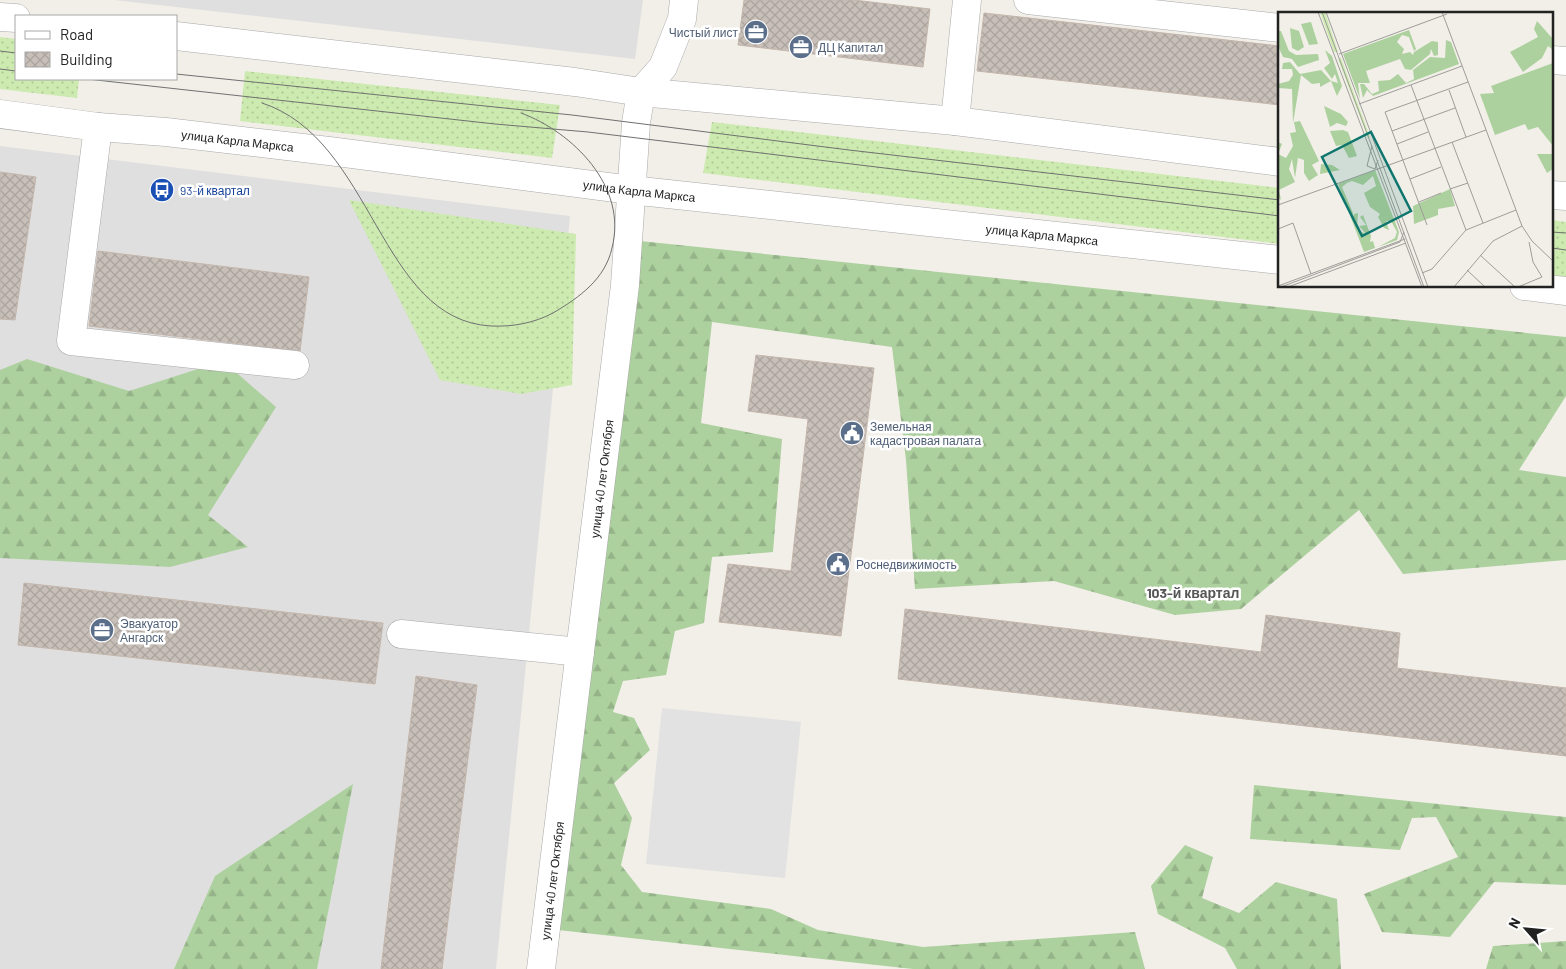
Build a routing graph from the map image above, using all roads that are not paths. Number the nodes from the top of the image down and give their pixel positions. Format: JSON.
{"nodes":[{"id":1,"x":684,"y":0,"type":"edge"},
{"id":2,"x":967,"y":0,"type":"edge"},
{"id":3,"x":1028,"y":0,"type":"edge"},
{"id":4,"x":0,"y":16,"type":"edge"},
{"id":5,"x":15,"y":18,"type":"edge"},
{"id":6,"x":1278,"y":28,"type":"edge"},
{"id":7,"x":178,"y":36,"type":"edge"},
{"id":8,"x":641,"y":92,"type":"junction"},
{"id":9,"x":0,"y":114,"type":"edge"},
{"id":10,"x":955,"y":121,"type":"junction"},
{"id":11,"x":98,"y":127,"type":"junction"},
{"id":12,"x":1278,"y":162,"type":"edge"},
{"id":13,"x":631,"y":190,"type":"junction"},
{"id":14,"x":1278,"y":260,"type":"edge"},
{"id":15,"x":1541,"y":288,"type":"edge"},
{"id":16,"x":1566,"y":291,"type":"edge"},
{"id":17,"x":296,"y":365,"type":"dead end"},
{"id":18,"x":401,"y":634,"type":"dead end"},
{"id":19,"x":580,"y":652,"type":"junction"},
{"id":20,"x":541,"y":969,"type":"edge"}],
"edges":[{"from":1,"to":8,"type":"street"},
{"from":2,"to":10,"type":"street"},
{"from":3,"to":6,"type":"street"},
{"from":4,"to":5,"type":"street"},
{"from":7,"to":8,"type":"street"},
{"from":8,"to":10,"type":"street"},
{"from":8,"to":13,"type":"street","name":"улица 40 лет Октября"},
{"from":9,"to":11,"type":"street","name":"улица Карла Маркса"},
{"from":10,"to":12,"type":"street"},
{"from":11,"to":13,"type":"street","name":"улица Карла Маркса"},
{"from":11,"to":17,"type":"street"},
{"from":13,"to":14,"type":"street","name":"улица Карла Маркса"},
{"from":13,"to":19,"type":"street","name":"улица 40 лет Октября"},
{"from":15,"to":16,"type":"street"},
{"from":18,"to":19,"type":"street"},
{"from":19,"to":20,"type":"street","name":"улица 40 лет Октября"}]}
